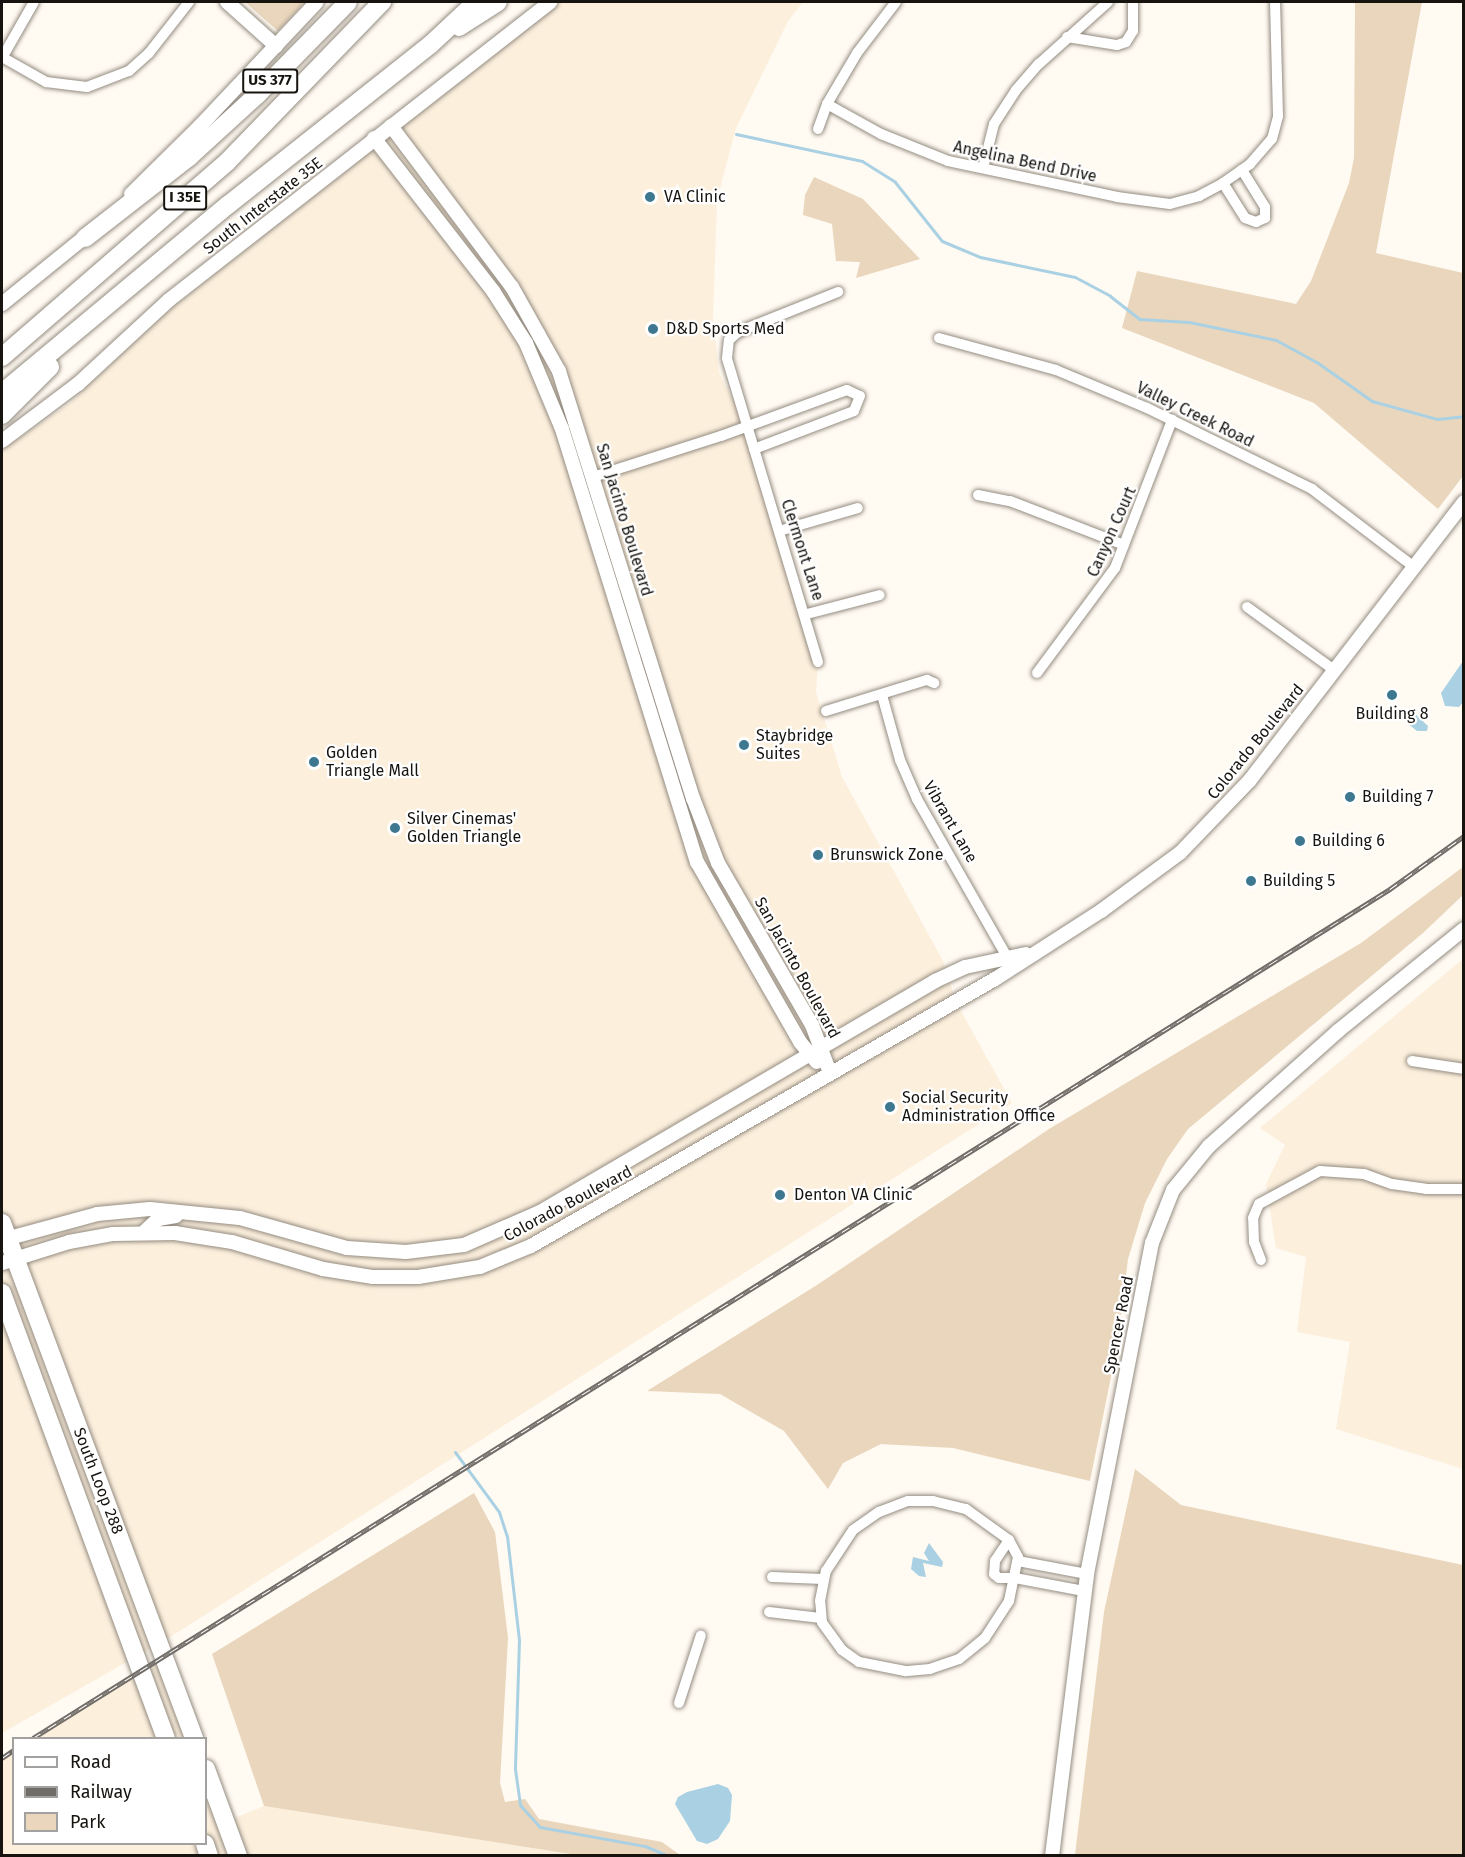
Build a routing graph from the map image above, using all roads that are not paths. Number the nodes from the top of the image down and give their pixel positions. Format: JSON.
{"nodes":[{"id":1,"x":34,"y":2,"type":"edge"},
{"id":2,"x":189,"y":2,"type":"edge"},
{"id":3,"x":227,"y":2,"type":"edge"},
{"id":4,"x":317,"y":2,"type":"edge"},
{"id":5,"x":348,"y":2,"type":"edge"},
{"id":6,"x":382,"y":2,"type":"edge"},
{"id":7,"x":476,"y":2,"type":"edge"},
{"id":8,"x":498,"y":2,"type":"edge"},
{"id":9,"x":550,"y":2,"type":"edge"},
{"id":10,"x":896,"y":2,"type":"edge"},
{"id":11,"x":1108,"y":2,"type":"edge"},
{"id":12,"x":1133,"y":2,"type":"edge"},
{"id":13,"x":1275,"y":2,"type":"edge"},
{"id":14,"x":1067,"y":38,"type":"junction"},
{"id":15,"x":430,"y":45,"type":"junction"},
{"id":16,"x":276,"y":46,"type":"junction"},
{"id":17,"x":2,"y":57,"type":"edge"},
{"id":18,"x":826,"y":104,"type":"junction"},
{"id":19,"x":391,"y":126,"type":"junction"},
{"id":20,"x":818,"y":129,"type":"dead end"},
{"id":21,"x":374,"y":138,"type":"junction"},
{"id":22,"x":983,"y":168,"type":"junction"},
{"id":23,"x":1242,"y":170,"type":"junction"},
{"id":24,"x":1223,"y":183,"type":"junction"},
{"id":25,"x":85,"y":238,"type":"junction"},
{"id":26,"x":130,"y":287,"type":"junction"},
{"id":27,"x":838,"y":292,"type":"dead end"},
{"id":28,"x":2,"y":304,"type":"edge"},
{"id":29,"x":541,"y":336,"type":"junction"},
{"id":30,"x":939,"y":338,"type":"dead end"},
{"id":31,"x":525,"y":344,"type":"junction"},
{"id":32,"x":2,"y":357,"type":"edge"},
{"id":33,"x":2,"y":393,"type":"edge"},
{"id":34,"x":2,"y":415,"type":"edge"},
{"id":35,"x":1172,"y":420,"type":"junction"},
{"id":36,"x":748,"y":427,"type":"junction"},
{"id":37,"x":2,"y":441,"type":"edge"},
{"id":38,"x":754,"y":449,"type":"junction"},
{"id":39,"x":593,"y":477,"type":"junction"},
{"id":40,"x":578,"y":487,"type":"junction"},
{"id":41,"x":978,"y":495,"type":"dead end"},
{"id":42,"x":598,"y":496,"type":"junction"},
{"id":43,"x":582,"y":501,"type":"junction"},
{"id":44,"x":1464,"y":502,"type":"edge"},
{"id":45,"x":858,"y":508,"type":"dead end"},
{"id":46,"x":779,"y":531,"type":"junction"},
{"id":47,"x":1124,"y":545,"type":"junction"},
{"id":48,"x":1414,"y":567,"type":"junction"},
{"id":49,"x":880,"y":595,"type":"dead end"},
{"id":50,"x":1247,"y":607,"type":"dead end"},
{"id":51,"x":807,"y":614,"type":"junction"},
{"id":52,"x":818,"y":662,"type":"dead end"},
{"id":53,"x":1334,"y":670,"type":"junction"},
{"id":54,"x":1037,"y":673,"type":"dead end"},
{"id":55,"x":934,"y":682,"type":"dead end"},
{"id":56,"x":882,"y":695,"type":"junction"},
{"id":57,"x":664,"y":701,"type":"junction"},
{"id":58,"x":646,"y":707,"type":"junction"},
{"id":59,"x":826,"y":711,"type":"dead end"},
{"id":60,"x":1464,"y":929,"type":"edge"},
{"id":61,"x":761,"y":939,"type":"junction"},
{"id":62,"x":741,"y":940,"type":"junction"},
{"id":63,"x":749,"y":954,"type":"junction"},
{"id":64,"x":1028,"y":954,"type":"junction"},
{"id":65,"x":1007,"y":957,"type":"junction"},
{"id":66,"x":823,"y":1047,"type":"junction"},
{"id":67,"x":810,"y":1056,"type":"junction"},
{"id":68,"x":1412,"y":1061,"type":"dead end"},
{"id":69,"x":1464,"y":1069,"type":"edge"},
{"id":70,"x":830,"y":1073,"type":"junction"},
{"id":71,"x":1464,"y":1189,"type":"edge"},
{"id":72,"x":240,"y":1218,"type":"junction"},
{"id":73,"x":144,"y":1232,"type":"junction"},
{"id":74,"x":4,"y":1234,"type":"edge"},
{"id":75,"x":342,"y":1247,"type":"junction"},
{"id":76,"x":1261,"y":1260,"type":"dead end"},
{"id":77,"x":8,"y":1261,"type":"edge"},
{"id":78,"x":335,"y":1271,"type":"junction"},
{"id":79,"x":2,"y":1293,"type":"edge"},
{"id":80,"x":1009,"y":1540,"type":"junction"},
{"id":81,"x":1018,"y":1561,"type":"junction"},
{"id":82,"x":1087,"y":1574,"type":"junction"},
{"id":83,"x":772,"y":1577,"type":"dead end"},
{"id":84,"x":1015,"y":1578,"type":"junction"},
{"id":85,"x":824,"y":1579,"type":"junction"},
{"id":86,"x":1084,"y":1591,"type":"junction"},
{"id":87,"x":769,"y":1612,"type":"dead end"},
{"id":88,"x":821,"y":1618,"type":"junction"},
{"id":89,"x":701,"y":1635,"type":"dead end"},
{"id":90,"x":679,"y":1703,"type":"dead end"},
{"id":91,"x":166,"y":1737,"type":"edge"},
{"id":92,"x":194,"y":1737,"type":"edge"},
{"id":93,"x":207,"y":1772,"type":"edge"},
{"id":94,"x":238,"y":1856,"type":"edge"},
{"id":95,"x":1052,"y":1856,"type":"edge"}],
"edges":[{"from":1,"to":17,"type":"street"},
{"from":2,"to":17,"type":"street"},
{"from":3,"to":16,"type":"main road"},
{"from":4,"to":16,"type":"main road"},
{"from":5,"to":25,"type":"highway","number":"US 377"},
{"from":6,"to":32,"type":"highway","number":"I 35E"},
{"from":7,"to":15,"type":"highway","number":"I 35E"},
{"from":8,"to":15,"type":"highway"},
{"from":9,"to":19,"type":"main road","name":"South Interstate 35E"},
{"from":10,"to":18,"type":"street"},
{"from":11,"to":14,"type":"street"},
{"from":12,"to":14,"type":"street"},
{"from":13,"to":23,"type":"street","name":"Angelina Bend Drive"},
{"from":14,"to":22,"type":"street"},
{"from":15,"to":26,"type":"highway","number":"I 35E"},
{"from":16,"to":25,"type":"main road"},
{"from":18,"to":20,"type":"street"},
{"from":18,"to":22,"type":"street","name":"Angelina Bend Drive"},
{"from":19,"to":21,"type":"main road","name":"South Interstate 35E"},
{"from":19,"to":29,"type":"main road","name":"San Jacinto Boulevard"},
{"from":21,"to":31,"type":"main road","name":"San Jacinto Boulevard"},
{"from":21,"to":37,"type":"main road","name":"South Interstate 35E"},
{"from":22,"to":24,"type":"street","name":"Angelina Bend Drive"},
{"from":23,"to":24,"type":"street","name":"Angelina Bend Drive"},
{"from":23,"to":24,"type":"street"},
{"from":25,"to":28,"type":"main road","number":"US 377"},
{"from":26,"to":33,"type":"highway","number":"I 35E"},
{"from":26,"to":34,"type":"highway"},
{"from":27,"to":36,"type":"street","name":"Clermont Lane"},
{"from":29,"to":31,"type":"main road"},
{"from":29,"to":39,"type":"main road","name":"San Jacinto Boulevard"},
{"from":30,"to":35,"type":"street","name":"Valley Creek Road"},
{"from":31,"to":40,"type":"main road","name":"San Jacinto Boulevard"},
{"from":35,"to":47,"type":"street","name":"Canyon Court"},
{"from":35,"to":48,"type":"street","name":"Valley Creek Road"},
{"from":36,"to":38,"type":"street","name":"Clermont Lane"},
{"from":36,"to":38,"type":"street"},
{"from":36,"to":39,"type":"street"},
{"from":38,"to":46,"type":"street","name":"Clermont Lane"},
{"from":39,"to":40,"type":"main road"},
{"from":39,"to":42,"type":"main road","name":"San Jacinto Boulevard"},
{"from":40,"to":43,"type":"main road","name":"San Jacinto Boulevard"},
{"from":41,"to":47,"type":"street"},
{"from":42,"to":43,"type":"main road"},
{"from":42,"to":57,"type":"main road","name":"San Jacinto Boulevard"},
{"from":43,"to":58,"type":"main road","name":"San Jacinto Boulevard"},
{"from":44,"to":48,"type":"main road","name":"Colorado Boulevard"},
{"from":45,"to":46,"type":"street"},
{"from":46,"to":51,"type":"street","name":"Clermont Lane"},
{"from":47,"to":54,"type":"street","name":"Canyon Court"},
{"from":48,"to":53,"type":"main road","name":"Colorado Boulevard"},
{"from":49,"to":51,"type":"street"},
{"from":50,"to":53,"type":"street"},
{"from":51,"to":52,"type":"street","name":"Clermont Lane"},
{"from":53,"to":64,"type":"main road","name":"Colorado Boulevard"},
{"from":55,"to":56,"type":"street"},
{"from":56,"to":59,"type":"street"},
{"from":56,"to":65,"type":"street","name":"Vibrant Lane"},
{"from":57,"to":58,"type":"main road"},
{"from":57,"to":61,"type":"main road","name":"San Jacinto Boulevard"},
{"from":58,"to":62,"type":"main road","name":"San Jacinto Boulevard"},
{"from":60,"to":82,"type":"main road","name":"Spencer Road"},
{"from":61,"to":62,"type":"main road"},
{"from":61,"to":63,"type":"main road"},
{"from":61,"to":66,"type":"main road","name":"San Jacinto Boulevard"},
{"from":62,"to":63,"type":"main road","name":"San Jacinto Boulevard"},
{"from":63,"to":67,"type":"main road","name":"San Jacinto Boulevard"},
{"from":64,"to":65,"type":"main road","name":"Colorado Boulevard"},
{"from":64,"to":70,"type":"main road","name":"Colorado Boulevard"},
{"from":65,"to":66,"type":"main road","name":"Colorado Boulevard"},
{"from":66,"to":67,"type":"main road","name":"Colorado Boulevard"},
{"from":66,"to":70,"type":"main road","name":"San Jacinto Boulevard"},
{"from":67,"to":70,"type":"main road","name":"San Jacinto Boulevard"},
{"from":67,"to":75,"type":"main road","name":"Colorado Boulevard"},
{"from":68,"to":69,"type":"street"},
{"from":70,"to":78,"type":"main road","name":"Colorado Boulevard"},
{"from":71,"to":76,"type":"street"},
{"from":72,"to":73,"type":"main road"},
{"from":72,"to":74,"type":"main road","name":"Colorado Boulevard"},
{"from":72,"to":75,"type":"main road","name":"Colorado Boulevard"},
{"from":73,"to":77,"type":"main road","name":"Colorado Boulevard"},
{"from":73,"to":78,"type":"main road","name":"Colorado Boulevard"},
{"from":74,"to":77,"type":"highway","name":"South Loop 288"},
{"from":75,"to":78,"type":"main road"},
{"from":77,"to":92,"type":"highway","name":"South Loop 288"},
{"from":79,"to":91,"type":"highway","name":"South Loop 288"},
{"from":80,"to":81,"type":"street"},
{"from":80,"to":84,"type":"street"},
{"from":80,"to":85,"type":"street"},
{"from":81,"to":82,"type":"street"},
{"from":81,"to":84,"type":"street"},
{"from":82,"to":86,"type":"main road","name":"Spencer Road"},
{"from":83,"to":85,"type":"street"},
{"from":84,"to":86,"type":"street"},
{"from":84,"to":88,"type":"street"},
{"from":85,"to":88,"type":"street"},
{"from":86,"to":95,"type":"main road","name":"Spencer Road"},
{"from":87,"to":88,"type":"street"},
{"from":89,"to":90,"type":"street"},
{"from":93,"to":94,"type":"highway"}]}
